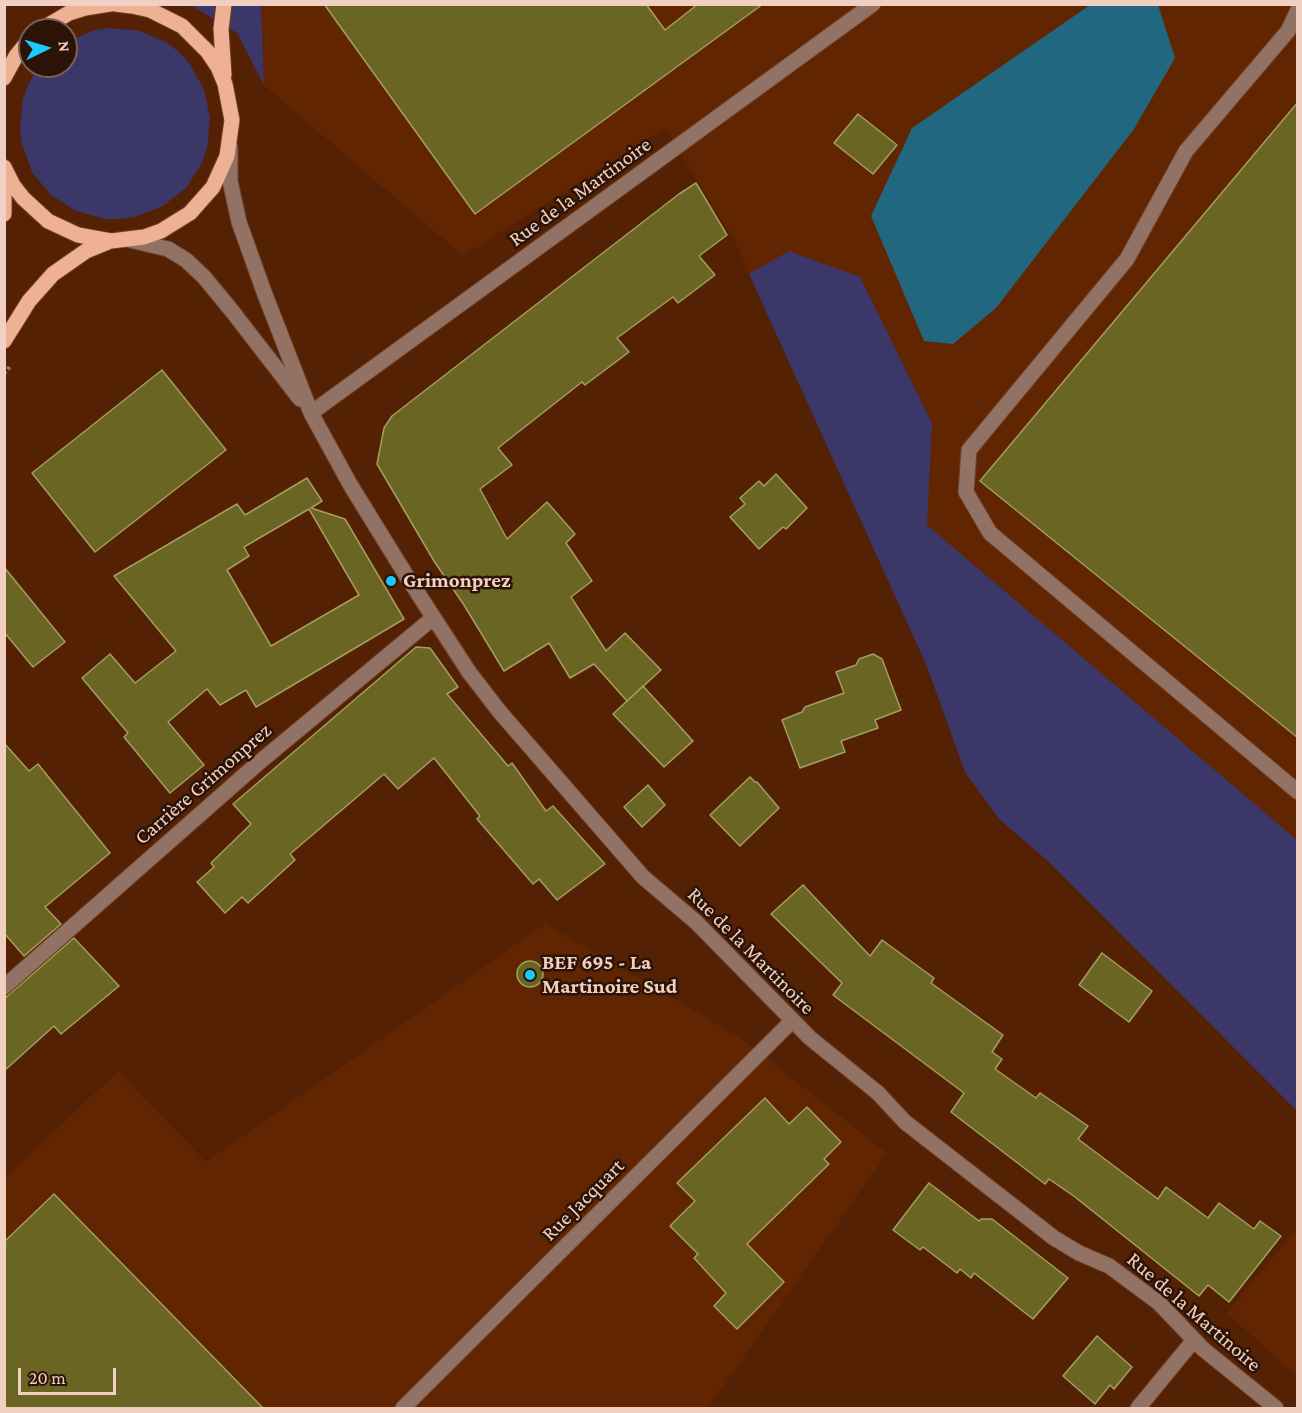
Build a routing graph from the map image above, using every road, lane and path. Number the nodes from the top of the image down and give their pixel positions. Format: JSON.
{"nodes":[{"id":1,"x":110,"y":4,"type":"edge"},
{"id":2,"x":115,"y":4,"type":"edge"},
{"id":3,"x":224,"y":4,"type":"edge"},
{"id":4,"x":873,"y":4,"type":"edge"},
{"id":5,"x":79,"y":6,"type":"edge"},
{"id":6,"x":1298,"y":10,"type":"edge"},
{"id":7,"x":59,"y":18,"type":"edge"},
{"id":8,"x":18,"y":54,"type":"edge"},
{"id":9,"x":4,"y":78,"type":"edge"},
{"id":10,"x":225,"y":84,"type":"junction"},
{"id":11,"x":231,"y":139,"type":"junction"},
{"id":12,"x":4,"y":168,"type":"edge"},
{"id":13,"x":4,"y":180,"type":"edge"},
{"id":14,"x":4,"y":214,"type":"edge"},
{"id":15,"x":128,"y":240,"type":"junction"},
{"id":16,"x":111,"y":241,"type":"junction"},
{"id":17,"x":4,"y":341,"type":"edge"},
{"id":18,"x":311,"y":413,"type":"junction"},
{"id":19,"x":434,"y":618,"type":"junction"},
{"id":20,"x":1298,"y":792,"type":"edge"},
{"id":21,"x":4,"y":987,"type":"edge"},
{"id":22,"x":792,"y":1021,"type":"junction"},
{"id":23,"x":1194,"y":1340,"type":"junction"},
{"id":24,"x":403,"y":1408,"type":"edge"},
{"id":25,"x":1138,"y":1408,"type":"edge"},
{"id":26,"x":1276,"y":1408,"type":"edge"}],
"edges":[{"from":1,"to":5,"type":"main road"},
{"from":2,"to":10,"type":"main road"},
{"from":3,"to":10,"type":"main road"},
{"from":4,"to":18,"type":"street","name":"Rue de la Martinoire"},
{"from":5,"to":7,"type":"main road"},
{"from":6,"to":20,"type":"street"},
{"from":8,"to":9,"type":"main road"},
{"from":10,"to":11,"type":"main road"},
{"from":11,"to":15,"type":"main road"},
{"from":11,"to":18,"type":"street","name":"Rue de la Martinoire"},
{"from":12,"to":16,"type":"main road"},
{"from":13,"to":14,"type":"main road"},
{"from":15,"to":16,"type":"main road"},
{"from":15,"to":18,"type":"street","name":"Rue de la Martinoire"},
{"from":16,"to":17,"type":"main road"},
{"from":18,"to":19,"type":"street","name":"Rue de la Martinoire"},
{"from":19,"to":21,"type":"street","name":"Carrière Grimonprez"},
{"from":19,"to":22,"type":"street","name":"Rue de la Martinoire"},
{"from":22,"to":23,"type":"street","name":"Rue de la Martinoire"},
{"from":22,"to":24,"type":"street","name":"Rue Jacquart"},
{"from":23,"to":25,"type":"street"},
{"from":23,"to":26,"type":"street","name":"Rue de la Martinoire"}]}
